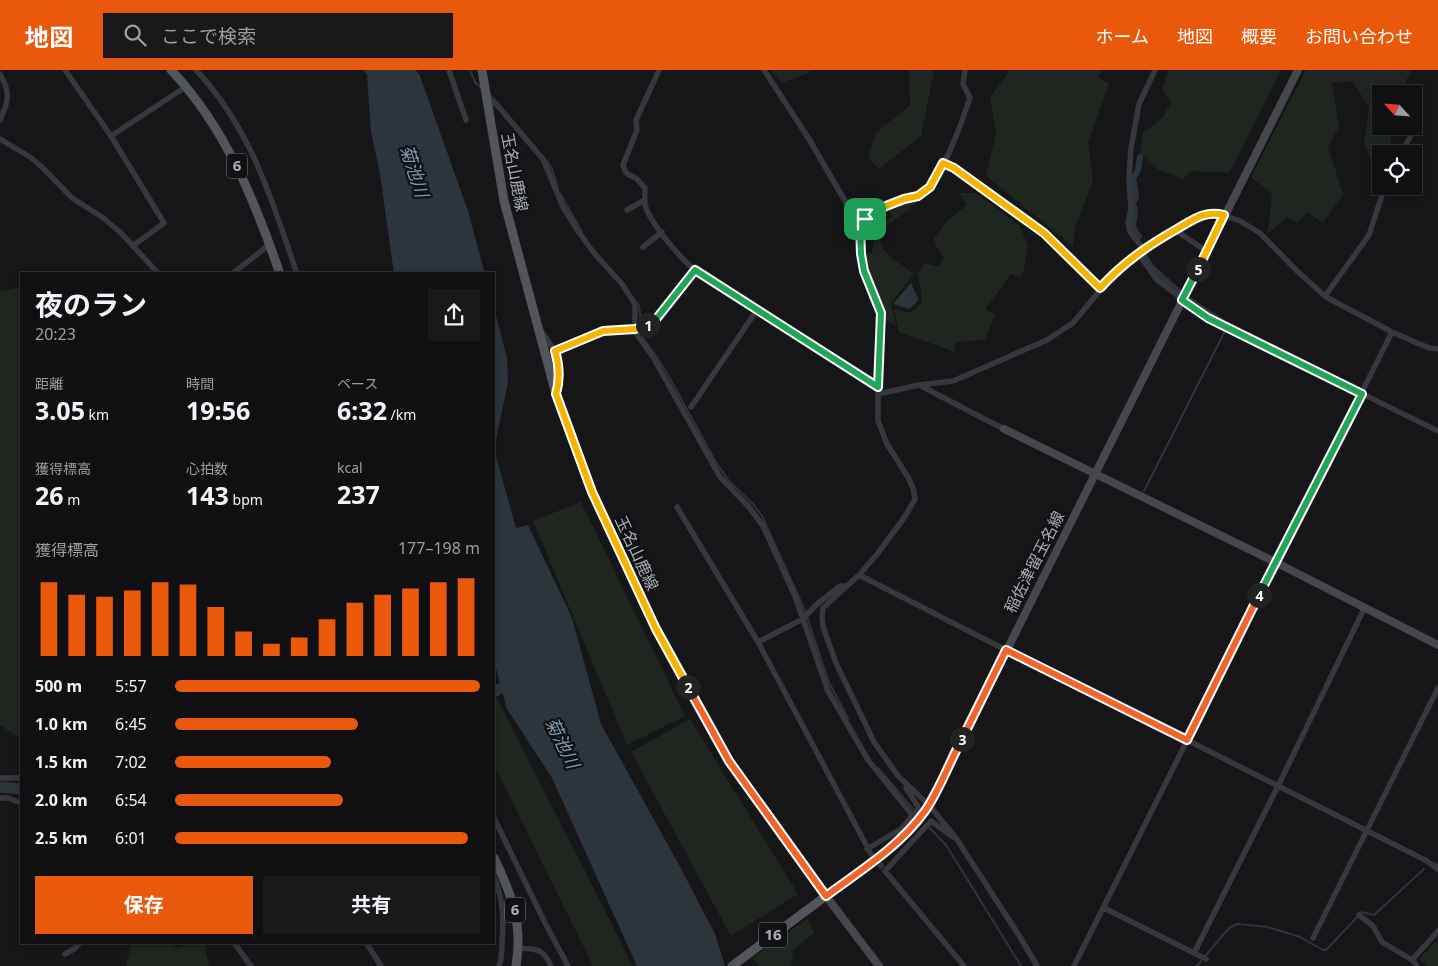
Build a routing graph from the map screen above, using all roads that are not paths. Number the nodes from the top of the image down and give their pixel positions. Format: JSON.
{"nodes":[{"id":1,"x":65,"y":70,"type":"edge"},
{"id":2,"x":171,"y":70,"type":"edge"},
{"id":3,"x":196,"y":70,"type":"edge"},
{"id":4,"x":449,"y":70,"type":"edge"},
{"id":5,"x":482,"y":70,"type":"edge"},
{"id":6,"x":659,"y":70,"type":"edge"},
{"id":7,"x":764,"y":70,"type":"edge"},
{"id":8,"x":965,"y":70,"type":"edge"},
{"id":9,"x":1155,"y":70,"type":"edge"},
{"id":10,"x":1298,"y":70,"type":"edge"},
{"id":11,"x":0,"y":74,"type":"edge"},
{"id":12,"x":187,"y":86,"type":"junction"},
{"id":13,"x":487,"y":98,"type":"junction"},
{"id":14,"x":0,"y":120,"type":"edge"},
{"id":15,"x":466,"y":120,"type":"dead end"},
{"id":16,"x":110,"y":136,"type":"junction"},
{"id":17,"x":0,"y":140,"type":"edge"},
{"id":18,"x":943,"y":163,"type":"junction"},
{"id":19,"x":1382,"y":195,"type":"edge"},
{"id":20,"x":645,"y":201,"type":"junction"},
{"id":21,"x":628,"y":210,"type":"dead end"},
{"id":22,"x":1224,"y":215,"type":"junction"},
{"id":23,"x":860,"y":225,"type":"junction"},
{"id":24,"x":1175,"y":230,"type":"junction"},
{"id":25,"x":662,"y":232,"type":"junction"},
{"id":26,"x":270,"y":244,"type":"junction"},
{"id":27,"x":134,"y":245,"type":"junction"},
{"id":28,"x":643,"y":246,"type":"dead end"},
{"id":29,"x":1143,"y":248,"type":"junction"},
{"id":30,"x":1206,"y":251,"type":"junction"},
{"id":31,"x":1138,"y":253,"type":"junction"},
{"id":32,"x":695,"y":270,"type":"junction"},
{"id":33,"x":157,"y":272,"type":"edge"},
{"id":34,"x":235,"y":272,"type":"edge"},
{"id":35,"x":279,"y":272,"type":"edge"},
{"id":36,"x":297,"y":272,"type":"edge"},
{"id":37,"x":1100,"y":288,"type":"junction"},
{"id":38,"x":1325,"y":296,"type":"junction"},
{"id":39,"x":1182,"y":300,"type":"junction"},
{"id":40,"x":757,"y":310,"type":"junction"},
{"id":41,"x":537,"y":325,"type":"junction"},
{"id":42,"x":635,"y":329,"type":"junction"},
{"id":43,"x":1392,"y":332,"type":"junction"},
{"id":44,"x":1438,"y":349,"type":"edge"},
{"id":45,"x":555,"y":351,"type":"junction"},
{"id":46,"x":919,"y":385,"type":"junction"},
{"id":47,"x":878,"y":390,"type":"junction"},
{"id":48,"x":556,"y":394,"type":"junction"},
{"id":49,"x":1362,"y":394,"type":"junction"},
{"id":50,"x":691,"y":407,"type":"dead end"},
{"id":51,"x":1004,"y":429,"type":"joint"},
{"id":52,"x":1438,"y":431,"type":"edge"},
{"id":53,"x":1094,"y":473,"type":"junction"},
{"id":54,"x":677,"y":507,"type":"dead end"},
{"id":55,"x":1275,"y":562,"type":"junction"},
{"id":56,"x":859,"y":575,"type":"junction"},
{"id":57,"x":846,"y":586,"type":"junction"},
{"id":58,"x":1366,"y":609,"type":"junction"},
{"id":59,"x":803,"y":619,"type":"junction"},
{"id":60,"x":758,"y":642,"type":"junction"},
{"id":61,"x":1438,"y":645,"type":"edge"},
{"id":62,"x":1006,"y":650,"type":"junction"},
{"id":63,"x":1438,"y":688,"type":"edge"},
{"id":64,"x":1187,"y":740,"type":"junction"},
{"id":65,"x":898,"y":776,"type":"junction"},
{"id":66,"x":0,"y":778,"type":"edge"},
{"id":67,"x":20,"y":778,"type":"edge"},
{"id":68,"x":1278,"y":786,"type":"junction"},
{"id":69,"x":0,"y":798,"type":"edge"},
{"id":70,"x":20,"y":803,"type":"edge"},
{"id":71,"x":928,"y":805,"type":"junction"},
{"id":72,"x":913,"y":816,"type":"junction"},
{"id":73,"x":495,"y":820,"type":"edge"},
{"id":74,"x":1366,"y":830,"type":"junction"},
{"id":75,"x":956,"y":838,"type":"junction"},
{"id":76,"x":867,"y":849,"type":"junction"},
{"id":77,"x":871,"y":854,"type":"tunnel mouth"},
{"id":78,"x":495,"y":860,"type":"edge"},
{"id":79,"x":1438,"y":869,"type":"edge"},
{"id":80,"x":495,"y":880,"type":"edge"},
{"id":81,"x":826,"y":896,"type":"junction"},
{"id":82,"x":1104,"y":908,"type":"junction"},
{"id":83,"x":1359,"y":916,"type":"dead end"},
{"id":84,"x":1438,"y":930,"type":"edge"},
{"id":85,"x":1312,"y":938,"type":"dead end"},
{"id":86,"x":79,"y":944,"type":"edge"},
{"id":87,"x":234,"y":944,"type":"edge"},
{"id":88,"x":367,"y":944,"type":"edge"},
{"id":89,"x":519,"y":948,"type":"junction"},
{"id":90,"x":1194,"y":953,"type":"junction"},
{"id":91,"x":66,"y":954,"type":"dead end"},
{"id":92,"x":1206,"y":959,"type":"dead end"},
{"id":93,"x":1412,"y":960,"type":"junction"},
{"id":94,"x":247,"y":965,"type":"edge"},
{"id":95,"x":381,"y":966,"type":"edge"},
{"id":96,"x":498,"y":966,"type":"edge"},
{"id":97,"x":516,"y":966,"type":"edge"},
{"id":98,"x":551,"y":966,"type":"edge"},
{"id":99,"x":568,"y":966,"type":"edge"},
{"id":100,"x":732,"y":966,"type":"edge"},
{"id":101,"x":879,"y":966,"type":"edge"},
{"id":102,"x":964,"y":966,"type":"edge"},
{"id":103,"x":1036,"y":966,"type":"edge"},
{"id":104,"x":1074,"y":966,"type":"edge"},
{"id":105,"x":1417,"y":966,"type":"edge"}],
"edges":[{"from":1,"to":16,"type":"street"},
{"from":2,"to":12,"type":"main road","number":"6"},
{"from":3,"to":36,"type":"street"},
{"from":4,"to":15,"type":"street"},
{"from":5,"to":13,"type":"main road","name":"玉名山鹿線"},
{"from":6,"to":20,"type":"street"},
{"from":7,"to":23,"type":"street"},
{"from":8,"to":18,"type":"street"},
{"from":9,"to":29,"type":"street"},
{"from":10,"to":22,"type":"main road","name":"稲佐津留玉名線"},
{"from":11,"to":14,"type":"street"},
{"from":12,"to":16,"type":"street"},
{"from":12,"to":26,"type":"main road","number":"6"},
{"from":13,"to":41,"type":"main road","name":"玉名山鹿線"},
{"from":13,"to":42,"type":"street"},
{"from":16,"to":27,"type":"street"},
{"from":17,"to":27,"type":"street"},
{"from":18,"to":23,"type":"street"},
{"from":18,"to":37,"type":"street"},
{"from":19,"to":38,"type":"street"},
{"from":20,"to":21,"type":"street"},
{"from":20,"to":25,"type":"street"},
{"from":22,"to":24,"type":"street"},
{"from":22,"to":30,"type":"main road","name":"稲佐津留玉名線"},
{"from":22,"to":38,"type":"street"},
{"from":23,"to":47,"type":"street"},
{"from":24,"to":29,"type":"street"},
{"from":24,"to":30,"type":"street"},
{"from":25,"to":28,"type":"street"},
{"from":25,"to":32,"type":"street"},
{"from":26,"to":34,"type":"street"},
{"from":26,"to":35,"type":"main road","number":"6"},
{"from":27,"to":33,"type":"street"},
{"from":29,"to":31,"type":"street"},
{"from":30,"to":39,"type":"main road","name":"稲佐津留玉名線"},
{"from":31,"to":37,"type":"street"},
{"from":31,"to":39,"type":"street"},
{"from":32,"to":40,"type":"street"},
{"from":32,"to":42,"type":"street"},
{"from":37,"to":46,"type":"street"},
{"from":38,"to":43,"type":"street"},
{"from":39,"to":49,"type":"street"},
{"from":39,"to":53,"type":"main road","name":"稲佐津留玉名線"},
{"from":40,"to":47,"type":"street"},
{"from":40,"to":50,"type":"street"},
{"from":41,"to":45,"type":"street"},
{"from":41,"to":48,"type":"main road","name":"玉名山鹿線"},
{"from":42,"to":45,"type":"street"},
{"from":42,"to":59,"type":"street"},
{"from":43,"to":44,"type":"street"},
{"from":43,"to":49,"type":"street"},
{"from":45,"to":48,"type":"street"},
{"from":46,"to":47,"type":"street"},
{"from":46,"to":51,"type":"street"},
{"from":47,"to":56,"type":"street"},
{"from":48,"to":81,"type":"main road","name":"玉名山鹿線"},
{"from":49,"to":52,"type":"street"},
{"from":49,"to":55,"type":"street"},
{"from":51,"to":53,"type":"main road"},
{"from":53,"to":55,"type":"main road"},
{"from":53,"to":62,"type":"main road","name":"稲佐津留玉名線"},
{"from":54,"to":60,"type":"street"},
{"from":55,"to":58,"type":"main road"},
{"from":55,"to":64,"type":"street"},
{"from":56,"to":57,"type":"street"},
{"from":56,"to":62,"type":"street"},
{"from":57,"to":59,"type":"street"},
{"from":57,"to":65,"type":"street"},
{"from":58,"to":61,"type":"main road"},
{"from":58,"to":68,"type":"street"},
{"from":59,"to":60,"type":"street"},
{"from":59,"to":72,"type":"street"},
{"from":60,"to":76,"type":"street"},
{"from":62,"to":64,"type":"street"},
{"from":62,"to":71,"type":"main road","name":"稲佐津留玉名線"},
{"from":63,"to":74,"type":"street"},
{"from":64,"to":68,"type":"street"},
{"from":64,"to":82,"type":"street"},
{"from":65,"to":71,"type":"street"},
{"from":65,"to":72,"type":"street"},
{"from":66,"to":67,"type":"street"},
{"from":68,"to":74,"type":"street"},
{"from":68,"to":90,"type":"street"},
{"from":69,"to":70,"type":"street"},
{"from":71,"to":75,"type":"street"},
{"from":71,"to":81,"type":"main road","name":"稲佐津留玉名線"},
{"from":72,"to":76,"type":"street"},
{"from":73,"to":99,"type":"street"},
{"from":74,"to":79,"type":"street"},
{"from":74,"to":85,"type":"street"},
{"from":75,"to":102,"type":"street"},
{"from":75,"to":103,"type":"street"},
{"from":76,"to":77,"type":"street"},
{"from":78,"to":89,"type":"main road","number":"6"},
{"from":80,"to":96,"type":"street"},
{"from":81,"to":100,"type":"main road","number":"16"},
{"from":81,"to":101,"type":"main road"},
{"from":82,"to":90,"type":"street"},
{"from":82,"to":104,"type":"street"},
{"from":83,"to":93,"type":"street"},
{"from":84,"to":93,"type":"street"},
{"from":86,"to":91,"type":"street"},
{"from":87,"to":94,"type":"street"},
{"from":88,"to":95,"type":"street"},
{"from":89,"to":97,"type":"main road","number":"6"},
{"from":89,"to":98,"type":"street"},
{"from":90,"to":92,"type":"street"},
{"from":93,"to":105,"type":"street"}]}
